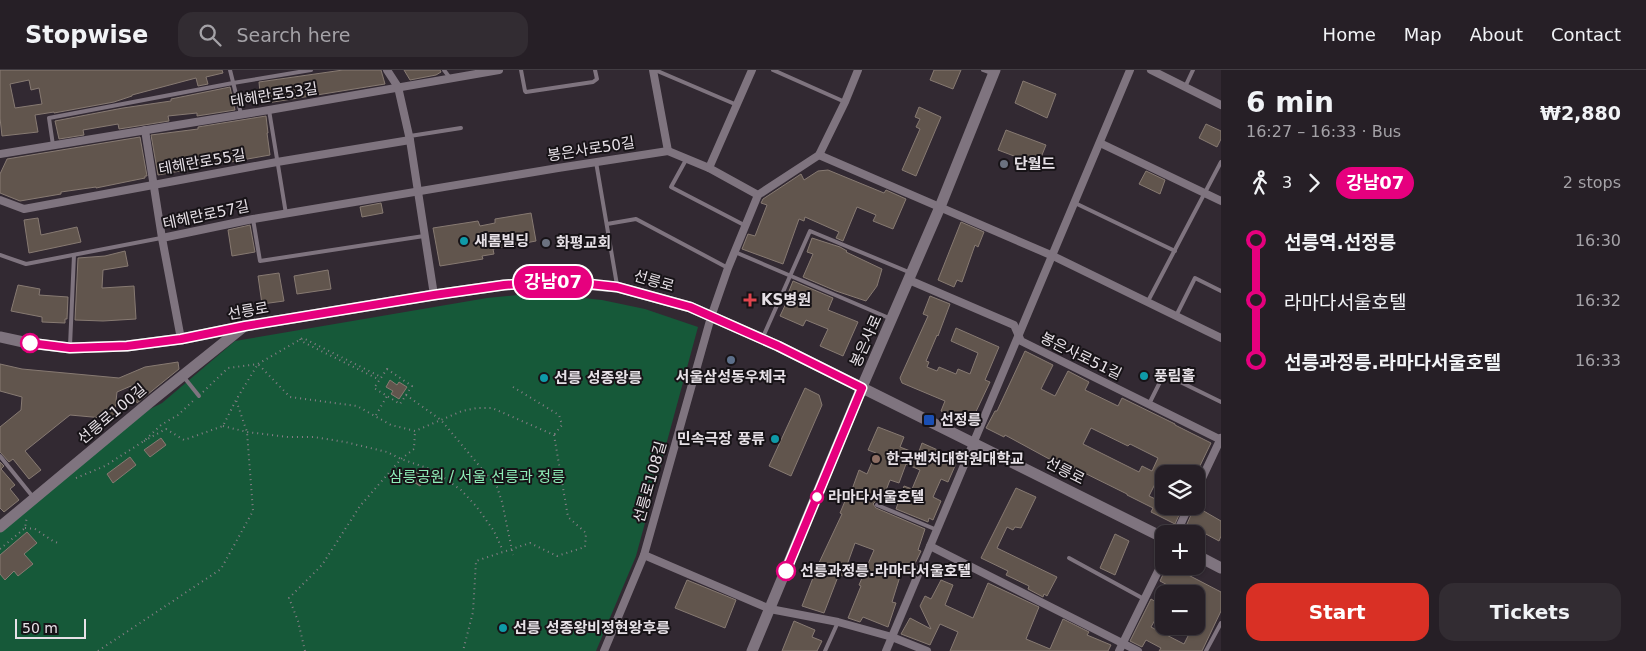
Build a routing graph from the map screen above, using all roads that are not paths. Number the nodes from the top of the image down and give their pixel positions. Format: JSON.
{"nodes":[{"id":1,"x":230,"y":70,"type":"edge"},
{"id":2,"x":311,"y":70,"type":"edge"},
{"id":3,"x":387,"y":70,"type":"edge"},
{"id":4,"x":444,"y":70,"type":"edge"},
{"id":5,"x":499,"y":70,"type":"edge"},
{"id":6,"x":521,"y":70,"type":"edge"},
{"id":7,"x":595,"y":70,"type":"edge"},
{"id":8,"x":654,"y":70,"type":"edge"},
{"id":9,"x":752,"y":70,"type":"edge"},
{"id":10,"x":773,"y":70,"type":"edge"},
{"id":11,"x":858,"y":70,"type":"edge"},
{"id":12,"x":1130,"y":70,"type":"edge"},
{"id":13,"x":1151,"y":70,"type":"edge"},
{"id":14,"x":1193,"y":70,"type":"edge"},
{"id":15,"x":990,"y":71,"type":"edge"},
{"id":16,"x":450,"y":78,"type":"junction"},
{"id":17,"x":233,"y":83,"type":"junction"},
{"id":18,"x":398,"y":87,"type":"junction"},
{"id":19,"x":1185,"y":87,"type":"junction"},
{"id":20,"x":845,"y":102,"type":"junction"},
{"id":21,"x":737,"y":105,"type":"junction"},
{"id":22,"x":1221,"y":105,"type":"edge"},
{"id":23,"x":269,"y":110,"type":"junction"},
{"id":24,"x":241,"y":114,"type":"junction"},
{"id":25,"x":461,"y":128,"type":"dead end"},
{"id":26,"x":145,"y":130,"type":"junction"},
{"id":27,"x":410,"y":138,"type":"junction"},
{"id":28,"x":1100,"y":143,"type":"junction"},
{"id":29,"x":53,"y":145,"type":"junction"},
{"id":30,"x":668,"y":151,"type":"junction"},
{"id":31,"x":0,"y":154,"type":"edge"},
{"id":32,"x":819,"y":155,"type":"junction"},
{"id":33,"x":687,"y":158,"type":"junction"},
{"id":34,"x":277,"y":162,"type":"junction"},
{"id":35,"x":596,"y":162,"type":"junction"},
{"id":36,"x":1221,"y":162,"type":"edge"},
{"id":37,"x":709,"y":168,"type":"junction"},
{"id":38,"x":154,"y":184,"type":"junction"},
{"id":39,"x":418,"y":191,"type":"junction"},
{"id":40,"x":1205,"y":193,"type":"junction"},
{"id":41,"x":758,"y":195,"type":"junction"},
{"id":42,"x":0,"y":200,"type":"edge"},
{"id":43,"x":1221,"y":201,"type":"edge"},
{"id":44,"x":1075,"y":203,"type":"junction"},
{"id":45,"x":940,"y":207,"type":"junction"},
{"id":46,"x":286,"y":214,"type":"junction"},
{"id":47,"x":253,"y":219,"type":"junction"},
{"id":48,"x":607,"y":224,"type":"junction"},
{"id":49,"x":746,"y":226,"type":"junction"},
{"id":50,"x":424,"y":236,"type":"junction"},
{"id":51,"x":162,"y":238,"type":"junction"},
{"id":52,"x":734,"y":252,"type":"junction"},
{"id":53,"x":1175,"y":252,"type":"junction"},
{"id":54,"x":0,"y":255,"type":"edge"},
{"id":55,"x":74,"y":255,"type":"junction"},
{"id":56,"x":1053,"y":256,"type":"junction"},
{"id":57,"x":728,"y":268,"type":"junction"},
{"id":58,"x":910,"y":276,"type":"junction"},
{"id":59,"x":790,"y":277,"type":"junction"},
{"id":60,"x":617,"y":287,"type":"junction"},
{"id":61,"x":1221,"y":291,"type":"edge"},
{"id":62,"x":434,"y":295,"type":"junction"},
{"id":63,"x":1147,"y":303,"type":"junction"},
{"id":64,"x":1176,"y":316,"type":"junction"},
{"id":65,"x":711,"y":317,"type":"junction"},
{"id":66,"x":892,"y":319,"type":"junction"},
{"id":67,"x":245,"y":326,"type":"junction"},
{"id":68,"x":1018,"y":334,"type":"junction"},
{"id":69,"x":0,"y":337,"type":"edge"},
{"id":70,"x":1221,"y":338,"type":"edge"},
{"id":71,"x":181,"y":339,"type":"junction"},
{"id":72,"x":762,"y":339,"type":"junction"},
{"id":73,"x":70,"y":348,"type":"junction"},
{"id":74,"x":182,"y":376,"type":"junction"},
{"id":75,"x":862,"y":388,"type":"junction"},
{"id":76,"x":199,"y":396,"type":"road end"},
{"id":77,"x":1221,"y":402,"type":"edge"},
{"id":78,"x":1149,"y":404,"type":"junction"},
{"id":79,"x":1221,"y":439,"type":"edge"},
{"id":80,"x":974,"y":442,"type":"junction"},
{"id":81,"x":0,"y":456,"type":"edge"},
{"id":82,"x":1205,"y":472,"type":"edge"},
{"id":83,"x":34,"y":498,"type":"junction"},
{"id":84,"x":877,"y":505,"type":"dead end"},
{"id":85,"x":0,"y":527,"type":"edge"},
{"id":86,"x":937,"y":530,"type":"junction"},
{"id":87,"x":1155,"y":533,"type":"edge"},
{"id":88,"x":930,"y":546,"type":"junction"},
{"id":89,"x":644,"y":555,"type":"junction"},
{"id":90,"x":1069,"y":558,"type":"dead end"},
{"id":91,"x":1205,"y":560,"type":"edge"},
{"id":92,"x":1221,"y":568,"type":"edge"},
{"id":93,"x":1156,"y":575,"type":"edge"},
{"id":94,"x":1144,"y":599,"type":"junction"},
{"id":95,"x":770,"y":608,"type":"junction"},
{"id":96,"x":838,"y":622,"type":"junction"},
{"id":97,"x":1221,"y":623,"type":"edge"},
{"id":98,"x":892,"y":637,"type":"junction"},
{"id":99,"x":1123,"y":643,"type":"junction"},
{"id":100,"x":604,"y":651,"type":"edge"},
{"id":101,"x":752,"y":651,"type":"edge"},
{"id":102,"x":826,"y":651,"type":"edge"},
{"id":103,"x":886,"y":651,"type":"edge"},
{"id":104,"x":927,"y":651,"type":"edge"},
{"id":105,"x":1119,"y":651,"type":"edge"},
{"id":106,"x":1138,"y":651,"type":"edge"},
{"id":107,"x":1206,"y":651,"type":"edge"}],
"edges":[{"from":1,"to":17,"type":"lane"},
{"from":2,"to":17,"type":"lane"},
{"from":3,"to":18,"type":"street"},
{"from":4,"to":16,"type":"lane"},
{"from":5,"to":16,"type":"street","name":"테헤란로53길"},
{"from":6,"to":7,"type":"lane"},
{"from":8,"to":21,"type":"lane"},
{"from":8,"to":30,"type":"street"},
{"from":9,"to":21,"type":"street"},
{"from":10,"to":20,"type":"lane"},
{"from":11,"to":20,"type":"street"},
{"from":12,"to":28,"type":"street"},
{"from":13,"to":19,"type":"street"},
{"from":14,"to":19,"type":"lane"},
{"from":15,"to":45,"type":"main road","name":"봉은사로"},
{"from":16,"to":18,"type":"street","name":"테헤란로53길"},
{"from":17,"to":24,"type":"lane"},
{"from":17,"to":29,"type":"lane","name":"테헤란로53길"},
{"from":18,"to":23,"type":"street","name":"테헤란로53길"},
{"from":18,"to":27,"type":"street"},
{"from":19,"to":22,"type":"street"},
{"from":20,"to":32,"type":"street"},
{"from":21,"to":37,"type":"street"},
{"from":23,"to":24,"type":"street","name":"테헤란로53길"},
{"from":23,"to":34,"type":"lane"},
{"from":24,"to":26,"type":"street","name":"테헤란로53길"},
{"from":25,"to":27,"type":"lane"},
{"from":26,"to":29,"type":"street","name":"테헤란로53길"},
{"from":26,"to":38,"type":"street"},
{"from":27,"to":34,"type":"street","name":"테헤란로55길"},
{"from":27,"to":39,"type":"street"},
{"from":28,"to":40,"type":"street"},
{"from":28,"to":44,"type":"street"},
{"from":29,"to":31,"type":"street","name":"테헤란로53길"},
{"from":30,"to":33,"type":"street","name":"봉은사로50길"},
{"from":30,"to":35,"type":"street","name":"봉은사로50길"},
{"from":32,"to":41,"type":"street"},
{"from":32,"to":45,"type":"street"},
{"from":33,"to":37,"type":"street","name":"봉은사로50길"},
{"from":33,"to":49,"type":"lane"},
{"from":34,"to":38,"type":"street","name":"테헤란로55길"},
{"from":34,"to":46,"type":"lane"},
{"from":35,"to":39,"type":"street","name":"봉은사로50길"},
{"from":35,"to":48,"type":"lane"},
{"from":36,"to":40,"type":"lane"},
{"from":37,"to":41,"type":"street","name":"봉은사로50길"},
{"from":38,"to":42,"type":"street","name":"테헤란로55길"},
{"from":38,"to":51,"type":"street"},
{"from":39,"to":46,"type":"street","name":"테헤란로57길"},
{"from":39,"to":50,"type":"street"},
{"from":40,"to":43,"type":"street"},
{"from":40,"to":53,"type":"lane"},
{"from":41,"to":49,"type":"street","name":"선릉로108길"},
{"from":44,"to":53,"type":"lane"},
{"from":44,"to":56,"type":"street"},
{"from":45,"to":56,"type":"street"},
{"from":45,"to":58,"type":"main road","name":"봉은사로"},
{"from":46,"to":47,"type":"street","name":"테헤란로57길"},
{"from":47,"to":50,"type":"lane"},
{"from":47,"to":51,"type":"street","name":"테헤란로57길"},
{"from":48,"to":57,"type":"lane"},
{"from":48,"to":60,"type":"lane"},
{"from":49,"to":52,"type":"street","name":"선릉로108길"},
{"from":50,"to":62,"type":"street"},
{"from":51,"to":55,"type":"lane","name":"테헤란로57길"},
{"from":51,"to":71,"type":"street"},
{"from":52,"to":57,"type":"street","name":"선릉로108길"},
{"from":52,"to":59,"type":"lane"},
{"from":53,"to":63,"type":"lane"},
{"from":54,"to":55,"type":"lane","name":"테헤란로57길"},
{"from":55,"to":73,"type":"lane"},
{"from":56,"to":63,"type":"street"},
{"from":56,"to":68,"type":"street"},
{"from":57,"to":65,"type":"street","name":"선릉로108길"},
{"from":58,"to":59,"type":"lane"},
{"from":58,"to":66,"type":"main road","name":"봉은사로"},
{"from":58,"to":68,"type":"street","name":"봉은사로51길"},
{"from":59,"to":66,"type":"lane"},
{"from":59,"to":72,"type":"lane"},
{"from":60,"to":62,"type":"main road","name":"선릉로"},
{"from":60,"to":65,"type":"main road","name":"선릉로"},
{"from":61,"to":64,"type":"lane"},
{"from":62,"to":67,"type":"main road","name":"선릉로"},
{"from":63,"to":64,"type":"street"},
{"from":64,"to":70,"type":"street"},
{"from":65,"to":72,"type":"main road","name":"선릉로"},
{"from":65,"to":89,"type":"street","name":"선릉로108길"},
{"from":66,"to":75,"type":"main road","name":"봉은사로"},
{"from":67,"to":71,"type":"main road","name":"선릉로"},
{"from":67,"to":74,"type":"main road","name":"선릉로100길"},
{"from":68,"to":78,"type":"street","name":"봉은사로51길"},
{"from":68,"to":80,"type":"street"},
{"from":69,"to":73,"type":"main road","name":"선릉로"},
{"from":71,"to":73,"type":"main road","name":"선릉로"},
{"from":72,"to":75,"type":"main road","name":"선릉로"},
{"from":74,"to":76,"type":"lane"},
{"from":74,"to":83,"type":"main road","name":"선릉로100길"},
{"from":75,"to":80,"type":"main road","name":"선릉로"},
{"from":75,"to":95,"type":"main road","name":"봉은사로"},
{"from":77,"to":78,"type":"lane"},
{"from":78,"to":79,"type":"street","name":"봉은사로51길"},
{"from":79,"to":82,"type":"street"},
{"from":80,"to":86,"type":"street"},
{"from":80,"to":87,"type":"main road","name":"선릉로"},
{"from":81,"to":83,"type":"lane"},
{"from":83,"to":85,"type":"main road","name":"선릉로100길"},
{"from":84,"to":86,"type":"lane"},
{"from":86,"to":88,"type":"street"},
{"from":88,"to":98,"type":"street"},
{"from":88,"to":99,"type":"street"},
{"from":89,"to":95,"type":"street"},
{"from":89,"to":100,"type":"street","name":"선릉로108길"},
{"from":90,"to":94,"type":"lane"},
{"from":91,"to":92,"type":"main road"},
{"from":93,"to":94,"type":"street"},
{"from":94,"to":99,"type":"street"},
{"from":95,"to":96,"type":"street"},
{"from":95,"to":101,"type":"main road","name":"봉은사로"},
{"from":96,"to":98,"type":"street"},
{"from":96,"to":102,"type":"lane"},
{"from":97,"to":107,"type":"lane"},
{"from":98,"to":103,"type":"street"},
{"from":98,"to":104,"type":"street"},
{"from":99,"to":105,"type":"street"},
{"from":99,"to":106,"type":"street"}]}
